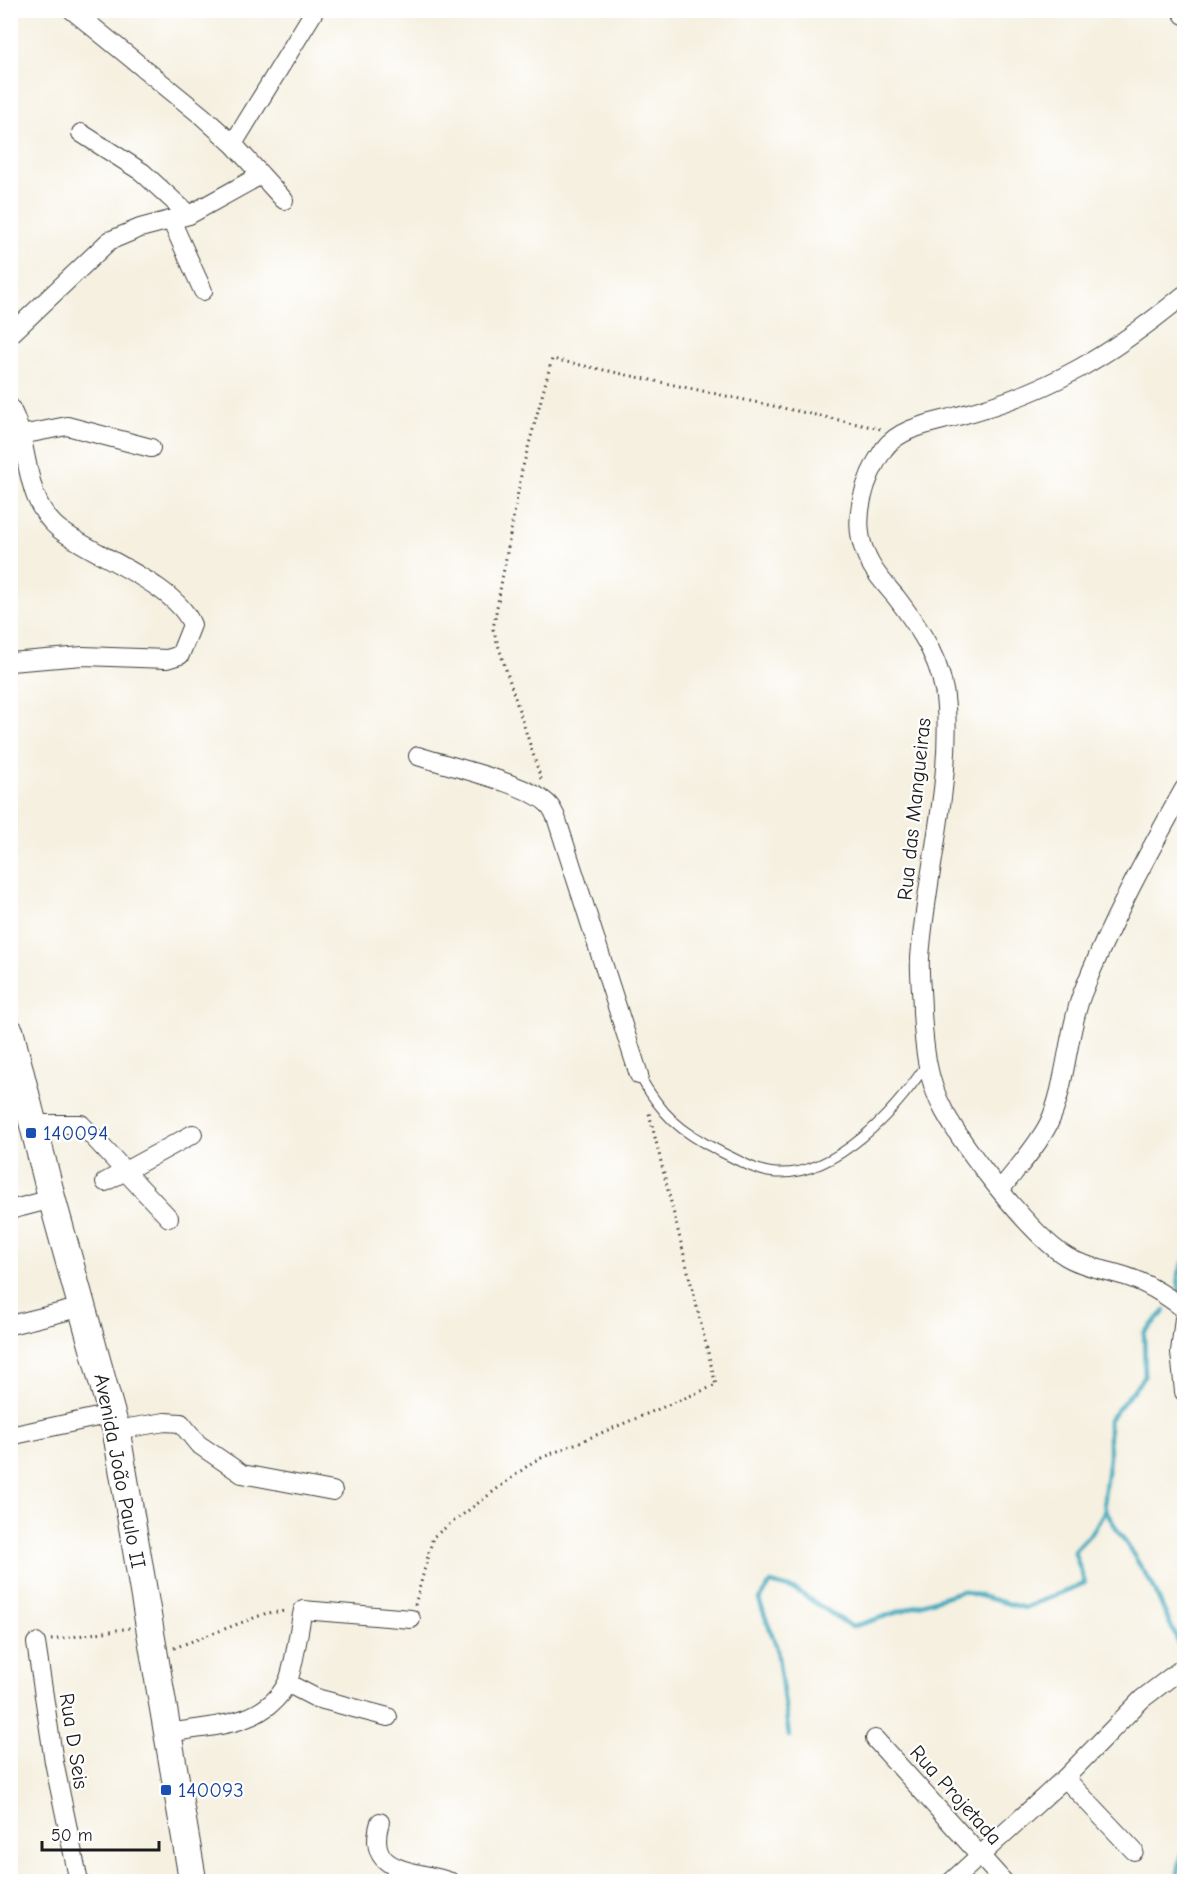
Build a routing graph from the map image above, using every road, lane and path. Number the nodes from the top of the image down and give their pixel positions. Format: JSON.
{"nodes":[{"id":1,"x":72,"y":10,"type":"edge"},
{"id":2,"x":315,"y":10,"type":"edge"},
{"id":3,"x":1181,"y":10,"type":"edge"},
{"id":4,"x":1185,"y":15,"type":"edge"},
{"id":5,"x":81,"y":133,"type":"dead end"},
{"id":6,"x":233,"y":144,"type":"junction"},
{"id":7,"x":261,"y":175,"type":"junction"},
{"id":8,"x":284,"y":200,"type":"dead end"},
{"id":9,"x":189,"y":215,"type":"junction"},
{"id":10,"x":171,"y":220,"type":"junction"},
{"id":11,"x":203,"y":291,"type":"dead end"},
{"id":12,"x":1185,"y":296,"type":"edge"},
{"id":13,"x":10,"y":335,"type":"edge"},
{"id":14,"x":10,"y":407,"type":"edge"},
{"id":15,"x":903,"y":434,"type":"junction"},
{"id":16,"x":21,"y":435,"type":"junction"},
{"id":17,"x":152,"y":448,"type":"dead end"},
{"id":18,"x":10,"y":662,"type":"edge"},
{"id":19,"x":418,"y":756,"type":"dead end"},
{"id":20,"x":1185,"y":789,"type":"edge"},
{"id":21,"x":549,"y":804,"type":"junction"},
{"id":22,"x":10,"y":1032,"type":"edge"},
{"id":23,"x":927,"y":1064,"type":"junction"},
{"id":24,"x":639,"y":1076,"type":"joint"},
{"id":25,"x":18,"y":1093,"type":"edge"},
{"id":26,"x":648,"y":1110,"type":"dead end"},
{"id":27,"x":34,"y":1124,"type":"junction"},
{"id":28,"x":193,"y":1134,"type":"dead end"},
{"id":29,"x":124,"y":1171,"type":"junction"},
{"id":30,"x":105,"y":1182,"type":"dead end"},
{"id":31,"x":1001,"y":1190,"type":"junction"},
{"id":32,"x":52,"y":1199,"type":"junction"},
{"id":33,"x":10,"y":1210,"type":"edge"},
{"id":34,"x":169,"y":1218,"type":"dead end"},
{"id":35,"x":82,"y":1307,"type":"junction"},
{"id":36,"x":1185,"y":1309,"type":"edge"},
{"id":37,"x":1185,"y":1318,"type":"edge"},
{"id":38,"x":10,"y":1325,"type":"edge"},
{"id":39,"x":1185,"y":1392,"type":"edge"},
{"id":40,"x":114,"y":1422,"type":"junction"},
{"id":41,"x":10,"y":1436,"type":"edge"},
{"id":42,"x":333,"y":1491,"type":"dead end"},
{"id":43,"x":303,"y":1610,"type":"junction"},
{"id":44,"x":411,"y":1619,"type":"joint"},
{"id":45,"x":148,"y":1625,"type":"junction"},
{"id":46,"x":36,"y":1643,"type":"junction"},
{"id":47,"x":10,"y":1646,"type":"edge"},
{"id":48,"x":153,"y":1656,"type":"junction"},
{"id":49,"x":1185,"y":1667,"type":"edge"},
{"id":50,"x":287,"y":1683,"type":"junction"},
{"id":51,"x":388,"y":1717,"type":"dead end"},
{"id":52,"x":167,"y":1733,"type":"junction"},
{"id":53,"x":876,"y":1739,"type":"dead end"},
{"id":54,"x":1065,"y":1779,"type":"junction"},
{"id":55,"x":380,"y":1822,"type":"dead end"},
{"id":56,"x":1134,"y":1851,"type":"dead end"},
{"id":57,"x":980,"y":1856,"type":"junction"},
{"id":58,"x":79,"y":1881,"type":"edge"},
{"id":59,"x":193,"y":1881,"type":"edge"},
{"id":60,"x":451,"y":1881,"type":"edge"},
{"id":61,"x":951,"y":1881,"type":"edge"},
{"id":62,"x":1004,"y":1881,"type":"edge"}],
"edges":[{"from":1,"to":6,"type":"street"},
{"from":2,"to":6,"type":"street"},
{"from":3,"to":4,"type":"street"},
{"from":5,"to":9,"type":"street"},
{"from":6,"to":7,"type":"street"},
{"from":7,"to":8,"type":"street"},
{"from":7,"to":9,"type":"street"},
{"from":9,"to":10,"type":"street"},
{"from":10,"to":11,"type":"street"},
{"from":10,"to":13,"type":"street"},
{"from":12,"to":15,"type":"street","name":"Rua das Mangueiras"},
{"from":14,"to":16,"type":"street"},
{"from":15,"to":21,"type":"path"},
{"from":15,"to":23,"type":"street","name":"Rua das Mangueiras"},
{"from":16,"to":17,"type":"street"},
{"from":16,"to":18,"type":"street"},
{"from":19,"to":21,"type":"street"},
{"from":20,"to":31,"type":"street"},
{"from":21,"to":24,"type":"street"},
{"from":22,"to":25,"type":"main road","name":"Avenida João Paulo II"},
{"from":23,"to":24,"type":"lane"},
{"from":23,"to":31,"type":"street","name":"Rua das Mangueiras"},
{"from":25,"to":27,"type":"main road","name":"Avenida João Paulo II"},
{"from":26,"to":44,"type":"path"},
{"from":27,"to":29,"type":"street"},
{"from":27,"to":32,"type":"main road","name":"Avenida João Paulo II"},
{"from":28,"to":29,"type":"street"},
{"from":29,"to":30,"type":"street"},
{"from":29,"to":34,"type":"street"},
{"from":31,"to":36,"type":"street","name":"Rua das Mangueiras"},
{"from":32,"to":33,"type":"street"},
{"from":32,"to":35,"type":"main road","name":"Avenida João Paulo II"},
{"from":35,"to":38,"type":"street"},
{"from":35,"to":40,"type":"main road","name":"Avenida João Paulo II"},
{"from":37,"to":39,"type":"street"},
{"from":40,"to":41,"type":"street"},
{"from":40,"to":42,"type":"street"},
{"from":40,"to":45,"type":"main road","name":"Avenida João Paulo II"},
{"from":43,"to":44,"type":"street"},
{"from":43,"to":48,"type":"path"},
{"from":43,"to":50,"type":"street"},
{"from":45,"to":46,"type":"path"},
{"from":45,"to":48,"type":"main road","name":"Avenida João Paulo II"},
{"from":46,"to":47,"type":"path"},
{"from":46,"to":58,"type":"street","name":"Rua D Seis"},
{"from":48,"to":52,"type":"main road","name":"Avenida João Paulo II"},
{"from":49,"to":54,"type":"street"},
{"from":50,"to":51,"type":"street"},
{"from":50,"to":52,"type":"street"},
{"from":52,"to":59,"type":"main road","name":"Avenida João Paulo II"},
{"from":53,"to":57,"type":"street","name":"Rua Projetada"},
{"from":54,"to":56,"type":"street"},
{"from":54,"to":57,"type":"street"},
{"from":55,"to":60,"type":"street"},
{"from":57,"to":61,"type":"street"},
{"from":57,"to":62,"type":"street","name":"Rua Projetada"}]}
